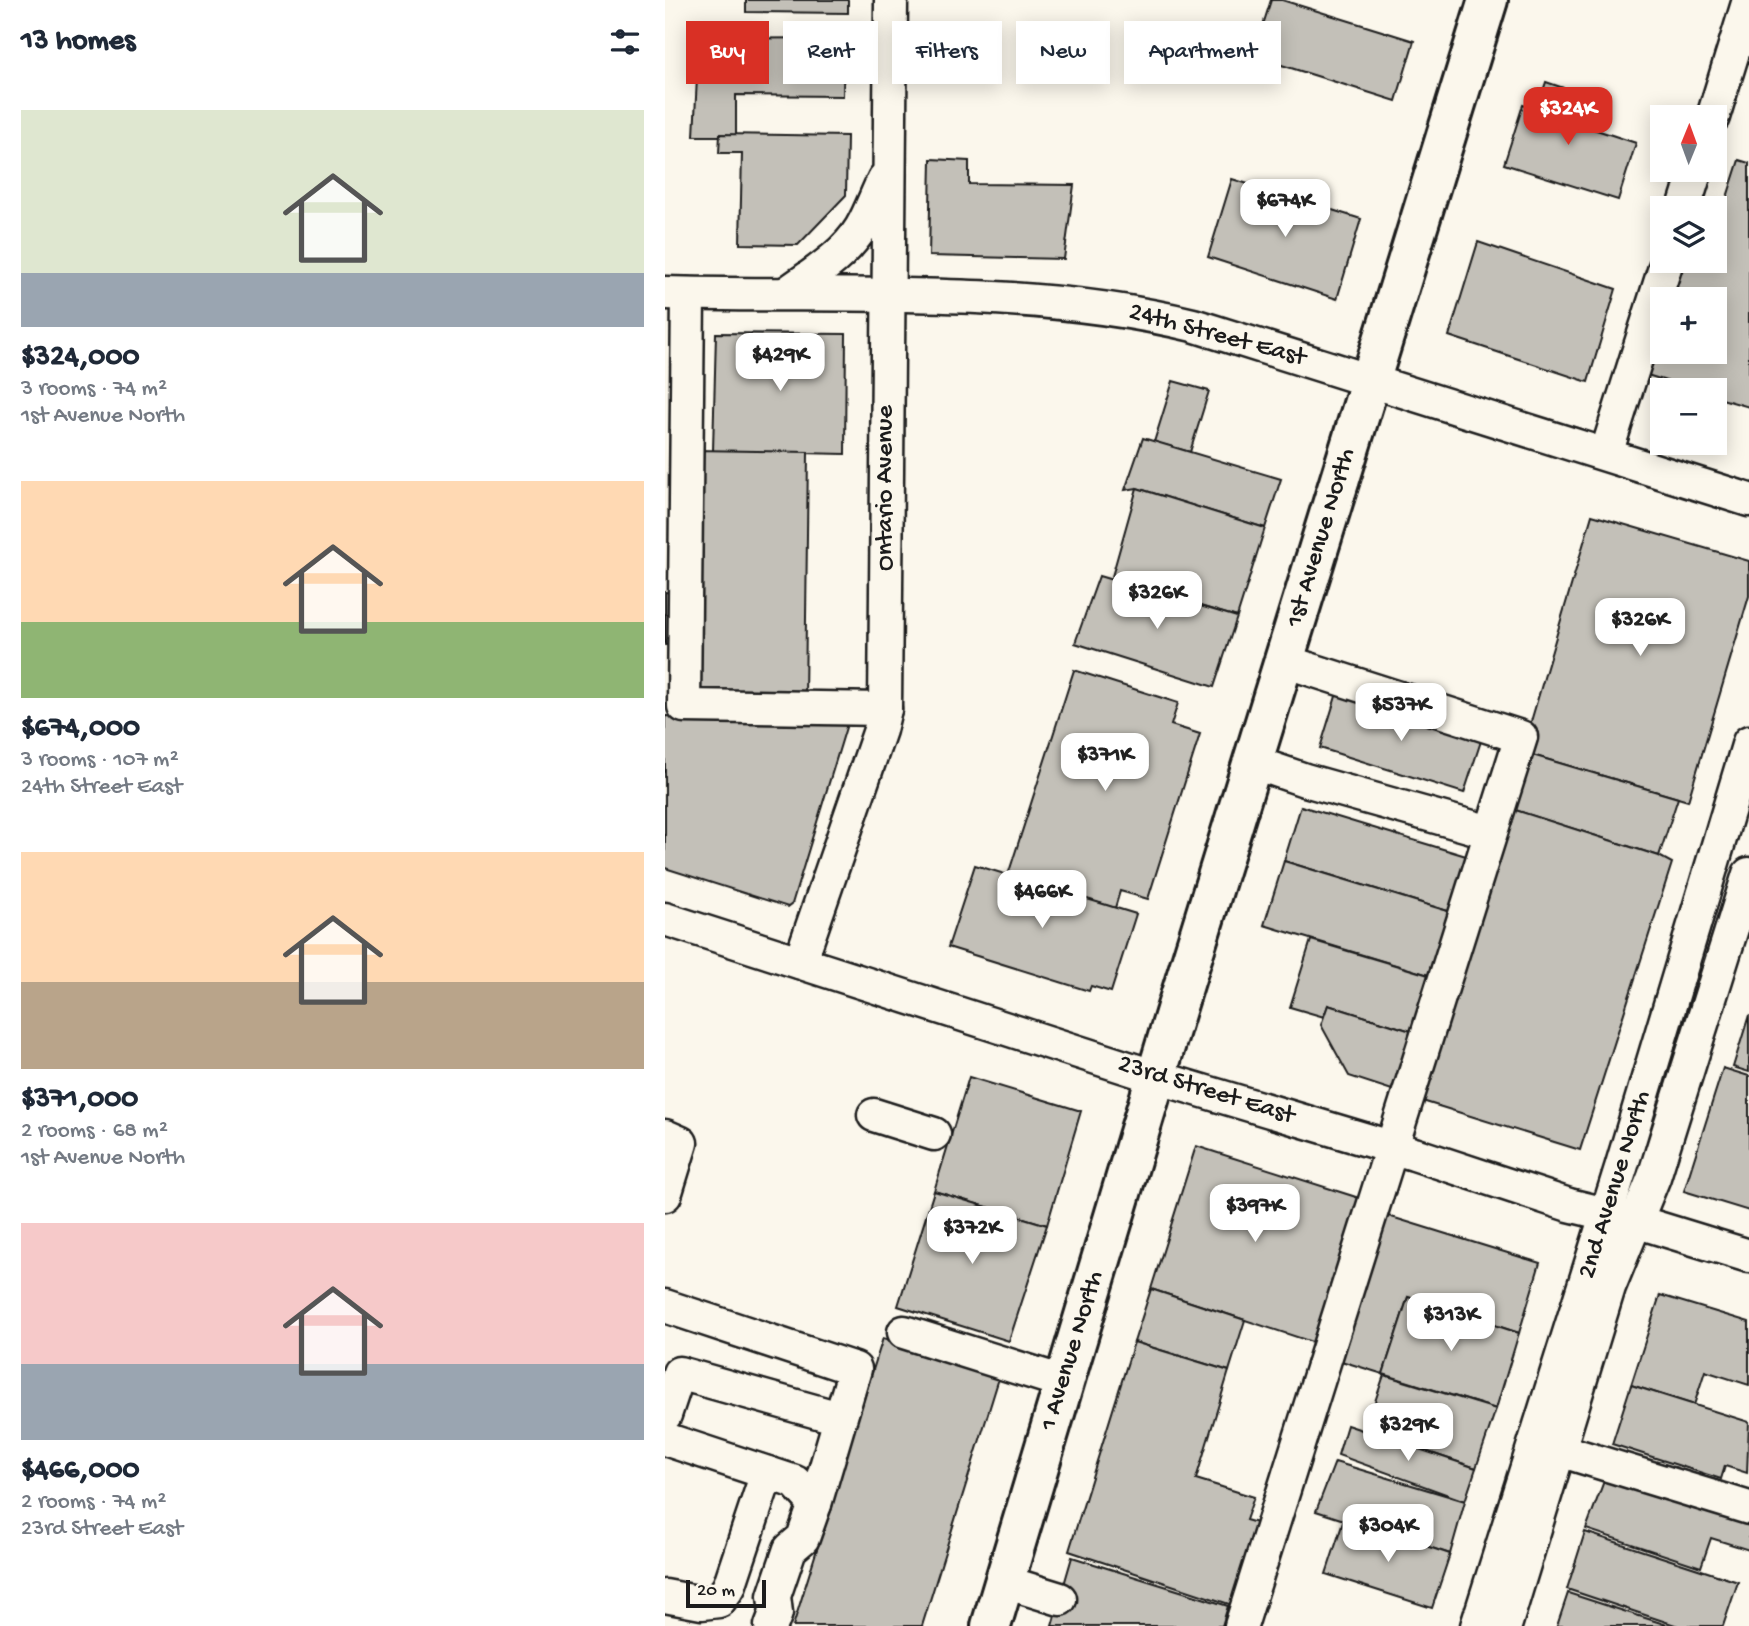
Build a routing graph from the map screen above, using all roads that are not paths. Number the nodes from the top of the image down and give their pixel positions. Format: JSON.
{"nodes":[{"id":1,"x":891,"y":0,"type":"edge"},
{"id":2,"x":1488,"y":0,"type":"edge"},
{"id":3,"x":1749,"y":0,"type":"edge"},
{"id":4,"x":1717,"y":105,"type":"edge"},
{"id":5,"x":889,"y":168,"type":"junction"},
{"id":6,"x":1663,"y":273,"type":"edge"},
{"id":7,"x":676,"y":293,"type":"edge"},
{"id":8,"x":787,"y":293,"type":"junction"},
{"id":9,"x":888,"y":296,"type":"junction"},
{"id":10,"x":1371,"y":381,"type":"junction"},
{"id":11,"x":1606,"y":454,"type":"junction"},
{"id":12,"x":1749,"y":500,"type":"edge"},
{"id":13,"x":1284,"y":661,"type":"junction"},
{"id":14,"x":885,"y":709,"type":"junction"},
{"id":15,"x":1749,"y":741,"type":"edge"},
{"id":16,"x":1252,"y":762,"type":"junction"},
{"id":17,"x":1490,"y":832,"type":"junction"},
{"id":18,"x":1749,"y":874,"type":"edge"},
{"id":19,"x":665,"y":919,"type":"edge"},
{"id":20,"x":800,"y":962,"type":"junction"},
{"id":21,"x":1156,"y":1077,"type":"junction"},
{"id":22,"x":874,"y":1115,"type":"dead end"},
{"id":23,"x":934,"y":1134,"type":"dead end"},
{"id":24,"x":665,"y":1136,"type":"edge"},
{"id":25,"x":1391,"y":1147,"type":"junction"},
{"id":26,"x":665,"y":1195,"type":"edge"},
{"id":27,"x":1621,"y":1218,"type":"junction"},
{"id":28,"x":1749,"y":1256,"type":"edge"},
{"id":29,"x":665,"y":1306,"type":"edge"},
{"id":30,"x":904,"y":1332,"type":"dead end"},
{"id":31,"x":1063,"y":1382,"type":"junction"},
{"id":32,"x":665,"y":1415,"type":"edge"},
{"id":33,"x":839,"y":1418,"type":"junction"},
{"id":34,"x":665,"y":1439,"type":"edge"},
{"id":35,"x":1559,"y":1450,"type":"junction"},
{"id":36,"x":767,"y":1473,"type":"junction"},
{"id":37,"x":815,"y":1504,"type":"junction"},
{"id":38,"x":1749,"y":1508,"type":"edge"},
{"id":39,"x":803,"y":1538,"type":"junction"},
{"id":40,"x":739,"y":1558,"type":"junction"},
{"id":41,"x":782,"y":1573,"type":"junction"},
{"id":42,"x":1005,"y":1582,"type":"junction"},
{"id":43,"x":665,"y":1596,"type":"edge"},
{"id":44,"x":1060,"y":1599,"type":"dead end"},
{"id":45,"x":774,"y":1619,"type":"edge"},
{"id":46,"x":991,"y":1626,"type":"edge"},
{"id":47,"x":1241,"y":1626,"type":"edge"},
{"id":48,"x":1477,"y":1626,"type":"edge"},
{"id":49,"x":1505,"y":1626,"type":"edge"}],
"edges":[{"from":1,"to":5,"type":"street","name":"Ontario Avenue"},
{"from":2,"to":10,"type":"main road","name":"1st Avenue North"},
{"from":3,"to":4,"type":"street"},
{"from":5,"to":8,"type":"street"},
{"from":5,"to":9,"type":"street","name":"Ontario Avenue"},
{"from":6,"to":11,"type":"street"},
{"from":7,"to":8,"type":"street","name":"24th Street East"},
{"from":7,"to":14,"type":"street"},
{"from":8,"to":9,"type":"street","name":"24th Street East"},
{"from":9,"to":10,"type":"street","name":"24th Street East"},
{"from":9,"to":14,"type":"street","name":"Ontario Avenue"},
{"from":10,"to":11,"type":"street","name":"24th Street East"},
{"from":10,"to":13,"type":"main road","name":"1st Avenue North"},
{"from":11,"to":12,"type":"street","name":"24th Street East"},
{"from":13,"to":16,"type":"main road","name":"1st Avenue North"},
{"from":13,"to":17,"type":"street"},
{"from":14,"to":20,"type":"street","name":"Ontario Avenue"},
{"from":15,"to":27,"type":"street","name":"2nd Avenue North"},
{"from":16,"to":17,"type":"street"},
{"from":16,"to":21,"type":"main road","name":"1st Avenue North"},
{"from":17,"to":25,"type":"street"},
{"from":18,"to":27,"type":"street","name":"2nd Avenue North"},
{"from":19,"to":20,"type":"street","name":"23rd Street East"},
{"from":20,"to":21,"type":"street","name":"23rd Street East"},
{"from":21,"to":25,"type":"street","name":"23rd Street East"},
{"from":21,"to":31,"type":"main road","name":"1 Avenue North"},
{"from":22,"to":23,"type":"street"},
{"from":24,"to":26,"type":"street"},
{"from":25,"to":27,"type":"street","name":"23rd Street East"},
{"from":25,"to":47,"type":"street"},
{"from":27,"to":28,"type":"street","name":"23rd Street East"},
{"from":27,"to":35,"type":"street","name":"2nd Avenue North"},
{"from":27,"to":48,"type":"street","name":"2nd Avenue North"},
{"from":29,"to":33,"type":"street"},
{"from":30,"to":31,"type":"street"},
{"from":31,"to":42,"type":"main road","name":"1 Avenue North"},
{"from":32,"to":33,"type":"street"},
{"from":33,"to":37,"type":"street"},
{"from":34,"to":36,"type":"street"},
{"from":35,"to":38,"type":"street"},
{"from":35,"to":49,"type":"street","name":"2nd Avenue North"},
{"from":36,"to":37,"type":"street"},
{"from":36,"to":40,"type":"street"},
{"from":37,"to":39,"type":"street"},
{"from":39,"to":41,"type":"street"},
{"from":39,"to":45,"type":"street"},
{"from":40,"to":41,"type":"street"},
{"from":40,"to":43,"type":"street"},
{"from":41,"to":45,"type":"street"},
{"from":42,"to":44,"type":"street"},
{"from":42,"to":46,"type":"main road","name":"1 Avenue North"}]}
